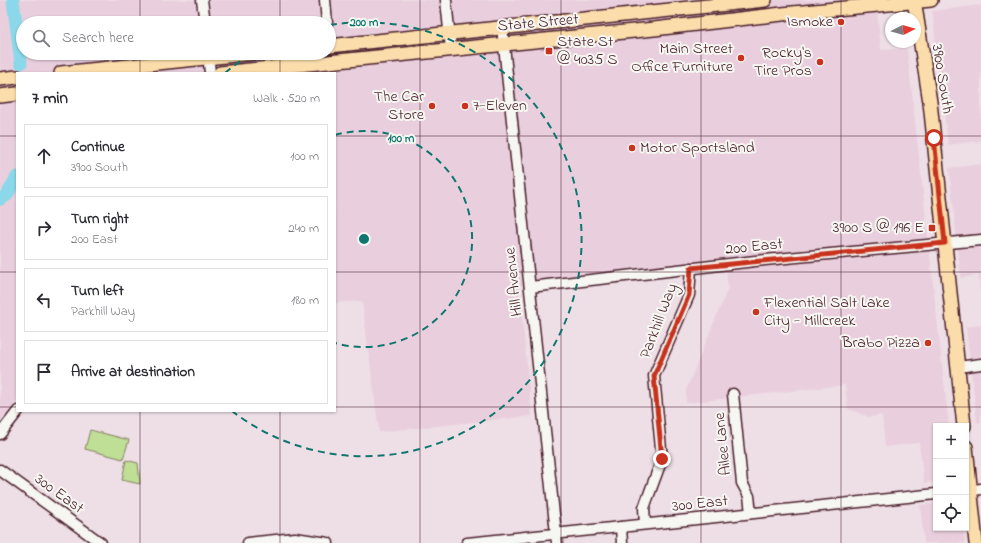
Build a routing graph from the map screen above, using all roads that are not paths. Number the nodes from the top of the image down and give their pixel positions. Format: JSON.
{"nodes":[{"id":1,"x":202,"y":0,"type":"edge"},
{"id":2,"x":325,"y":0,"type":"edge"},
{"id":3,"x":446,"y":0,"type":"edge"},
{"id":4,"x":765,"y":0,"type":"edge"},
{"id":5,"x":931,"y":0,"type":"edge"},
{"id":6,"x":914,"y":1,"type":"edge"},
{"id":7,"x":204,"y":16,"type":"edge"},
{"id":8,"x":326,"y":16,"type":"edge"},
{"id":9,"x":502,"y":28,"type":"junction"},
{"id":10,"x":449,"y":33,"type":"junction"},
{"id":11,"x":336,"y":43,"type":"edge"},
{"id":12,"x":504,"y":43,"type":"junction"},
{"id":13,"x":451,"y":49,"type":"junction"},
{"id":14,"x":177,"y":60,"type":"edge"},
{"id":15,"x":209,"y":60,"type":"edge"},
{"id":16,"x":331,"y":61,"type":"joint"},
{"id":17,"x":115,"y":70,"type":"edge"},
{"id":18,"x":79,"y":72,"type":"edge"},
{"id":19,"x":210,"y":72,"type":"edge"},
{"id":20,"x":229,"y":72,"type":"edge"},
{"id":21,"x":16,"y":78,"type":"edge"},
{"id":22,"x":0,"y":79,"type":"edge"},
{"id":23,"x":16,"y":94,"type":"edge"},
{"id":24,"x":0,"y":96,"type":"edge"},
{"id":25,"x":981,"y":240,"type":"edge"},
{"id":26,"x":945,"y":243,"type":"junction"},
{"id":27,"x":691,"y":268,"type":"junction"},
{"id":28,"x":530,"y":287,"type":"junction"},
{"id":29,"x":981,"y":364,"type":"edge"},
{"id":30,"x":958,"y":367,"type":"junction"},
{"id":31,"x":733,"y":394,"type":"dead end"},
{"id":32,"x":17,"y":412,"type":"edge"},
{"id":33,"x":964,"y":423,"type":"edge"},
{"id":34,"x":0,"y":434,"type":"edge"},
{"id":35,"x":968,"y":459,"type":"edge"},
{"id":36,"x":0,"y":470,"type":"edge"},
{"id":37,"x":972,"y":490,"type":"edge"},
{"id":38,"x":933,"y":494,"type":"edge"},
{"id":39,"x":750,"y":514,"type":"junction"},
{"id":40,"x":645,"y":524,"type":"junction"},
{"id":41,"x":621,"y":527,"type":"junction"},
{"id":42,"x":557,"y":538,"type":"edge"},
{"id":43,"x":101,"y":543,"type":"edge"},
{"id":44,"x":248,"y":543,"type":"edge"},
{"id":45,"x":328,"y":543,"type":"edge"},
{"id":46,"x":467,"y":543,"type":"edge"},
{"id":47,"x":622,"y":543,"type":"edge"},
{"id":48,"x":976,"y":543,"type":"edge"}],
"edges":[{"from":1,"to":7,"type":"street"},
{"from":2,"to":8,"type":"street"},
{"from":3,"to":10,"type":"street"},
{"from":4,"to":9,"type":"main road","name":"State Street"},
{"from":5,"to":6,"type":"main road","name":"State Street"},
{"from":6,"to":12,"type":"main road","name":"State Street"},
{"from":6,"to":26,"type":"main road","name":"3900 South"},
{"from":9,"to":10,"type":"main road","name":"State Street"},
{"from":9,"to":12,"type":"street","name":"Hill Avenue"},
{"from":10,"to":11,"type":"main road","name":"State Street"},
{"from":10,"to":13,"type":"street"},
{"from":12,"to":13,"type":"main road","name":"State Street"},
{"from":12,"to":28,"type":"street","name":"Hill Avenue"},
{"from":13,"to":16,"type":"main road","name":"State Street"},
{"from":14,"to":17,"type":"main road"},
{"from":15,"to":19,"type":"street"},
{"from":16,"to":20,"type":"main road","name":"State Street"},
{"from":17,"to":18,"type":"main road"},
{"from":21,"to":22,"type":"main road"},
{"from":23,"to":24,"type":"main road"},
{"from":25,"to":26,"type":"street","name":"200 East"},
{"from":26,"to":27,"type":"street","name":"200 East"},
{"from":26,"to":30,"type":"main road","name":"3900 South"},
{"from":27,"to":28,"type":"street","name":"200 East"},
{"from":27,"to":40,"type":"street","name":"Parkhill Way"},
{"from":28,"to":42,"type":"street","name":"Hill Avenue"},
{"from":29,"to":30,"type":"street"},
{"from":30,"to":33,"type":"main road","name":"3900 South"},
{"from":31,"to":39,"type":"street","name":"Ailee Lane"},
{"from":32,"to":34,"type":"street"},
{"from":35,"to":37,"type":"main road"},
{"from":36,"to":43,"type":"street","name":"300 East"},
{"from":37,"to":48,"type":"main road"},
{"from":38,"to":39,"type":"street","name":"300 East"},
{"from":39,"to":40,"type":"street","name":"300 East"},
{"from":40,"to":41,"type":"street","name":"300 East"},
{"from":41,"to":42,"type":"street","name":"300 East"},
{"from":41,"to":47,"type":"street"},
{"from":42,"to":46,"type":"street","name":"300 East"},
{"from":44,"to":45,"type":"street"}]}
